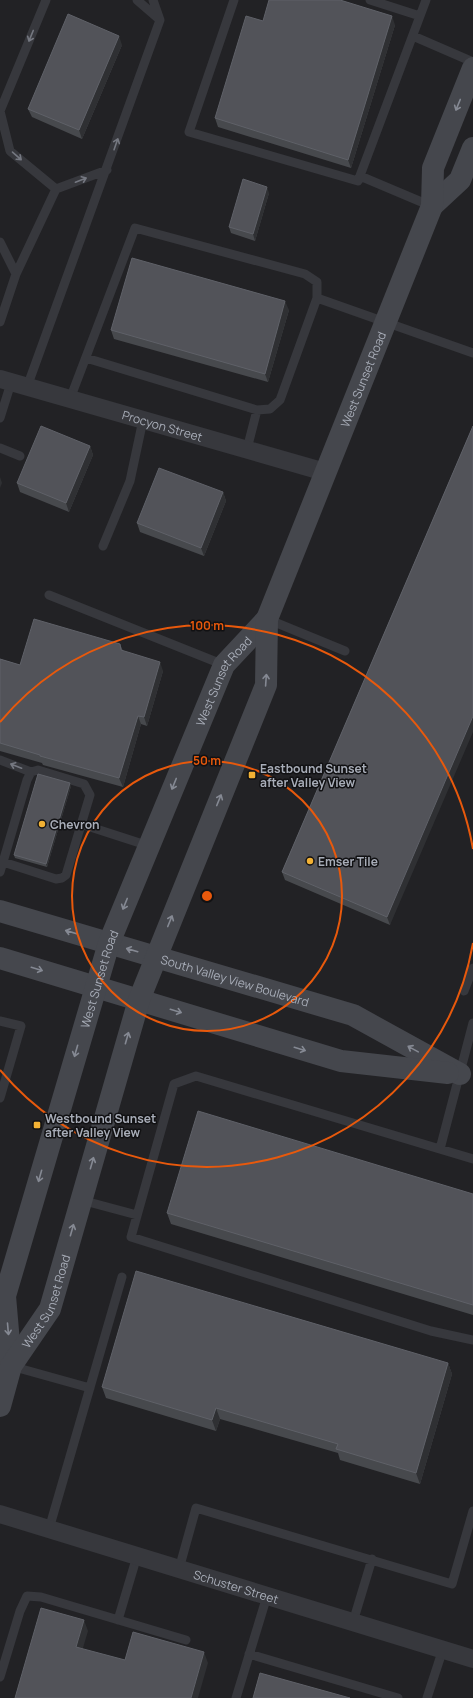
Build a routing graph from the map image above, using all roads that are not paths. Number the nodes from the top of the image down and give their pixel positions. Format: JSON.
{"nodes":[{"id":1,"x":46,"y":0,"type":"edge"},
{"id":2,"x":137,"y":0,"type":"edge"},
{"id":3,"x":153,"y":0,"type":"edge"},
{"id":4,"x":234,"y":0,"type":"edge"},
{"id":5,"x":370,"y":0,"type":"edge"},
{"id":6,"x":426,"y":0,"type":"edge"},
{"id":7,"x":420,"y":16,"type":"junction"},
{"id":8,"x":160,"y":20,"type":"junction"},
{"id":9,"x":413,"y":36,"type":"junction"},
{"id":10,"x":473,"y":62,"type":"edge"},
{"id":11,"x":473,"y":68,"type":"edge"},
{"id":12,"x":0,"y":111,"type":"edge"},
{"id":13,"x":473,"y":148,"type":"edge"},
{"id":14,"x":107,"y":170,"type":"junction"},
{"id":15,"x":360,"y":176,"type":"junction"},
{"id":16,"x":56,"y":189,"type":"junction"},
{"id":17,"x":432,"y":206,"type":"junction"},
{"id":18,"x":0,"y":242,"type":"edge"},
{"id":19,"x":16,"y":274,"type":"junction"},
{"id":20,"x":317,"y":298,"type":"junction"},
{"id":21,"x":0,"y":322,"type":"edge"},
{"id":22,"x":384,"y":323,"type":"junction"},
{"id":23,"x":473,"y":353,"type":"edge"},
{"id":24,"x":86,"y":358,"type":"junction"},
{"id":25,"x":13,"y":383,"type":"edge"},
{"id":26,"x":70,"y":399,"type":"junction"},
{"id":27,"x":258,"y":410,"type":"junction"},
{"id":28,"x":0,"y":418,"type":"edge"},
{"id":29,"x":143,"y":420,"type":"junction"},
{"id":30,"x":0,"y":448,"type":"edge"},
{"id":31,"x":247,"y":449,"type":"junction"},
{"id":32,"x":20,"y":456,"type":"dead end"},
{"id":33,"x":325,"y":472,"type":"junction"},
{"id":34,"x":103,"y":546,"type":"dead end"},
{"id":35,"x":49,"y":595,"type":"dead end"},
{"id":36,"x":267,"y":619,"type":"junction"},
{"id":37,"x":345,"y":651,"type":"dead end"},
{"id":38,"x":224,"y":666,"type":"junction"},
{"id":39,"x":0,"y":760,"type":"edge"},
{"id":40,"x":31,"y":772,"type":"junction"},
{"id":41,"x":81,"y":824,"type":"junction"},
{"id":42,"x":149,"y":846,"type":"junction"},
{"id":43,"x":2,"y":861,"type":"edge"},
{"id":44,"x":0,"y":872,"type":"edge"},
{"id":45,"x":0,"y":911,"type":"edge"},
{"id":46,"x":109,"y":943,"type":"junction"},
{"id":47,"x":155,"y":957,"type":"junction"},
{"id":48,"x":0,"y":958,"type":"edge"},
{"id":49,"x":473,"y":968,"type":"edge"},
{"id":50,"x":95,"y":987,"type":"junction"},
{"id":51,"x":464,"y":991,"type":"dead end"},
{"id":52,"x":138,"y":1000,"type":"junction"},
{"id":53,"x":0,"y":1020,"type":"edge"},
{"id":54,"x":473,"y":1023,"type":"edge"},
{"id":55,"x":466,"y":1076,"type":"edge"},
{"id":56,"x":0,"y":1098,"type":"edge"},
{"id":57,"x":440,"y":1149,"type":"junction"},
{"id":58,"x":473,"y":1159,"type":"edge"},
{"id":59,"x":81,"y":1200,"type":"junction"},
{"id":60,"x":137,"y":1215,"type":"junction"},
{"id":61,"x":122,"y":1277,"type":"dead end"},
{"id":62,"x":473,"y":1340,"type":"edge"},
{"id":63,"x":6,"y":1364,"type":"edge"},
{"id":64,"x":90,"y":1388,"type":"junction"},
{"id":65,"x":0,"y":1406,"type":"edge"},
{"id":66,"x":473,"y":1511,"type":"edge"},
{"id":67,"x":0,"y":1514,"type":"edge"},
{"id":68,"x":49,"y":1529,"type":"junction"},
{"id":69,"x":137,"y":1556,"type":"junction"},
{"id":70,"x":372,"y":1559,"type":"junction"},
{"id":71,"x":179,"y":1569,"type":"junction"},
{"id":72,"x":267,"y":1596,"type":"junction"},
{"id":73,"x":118,"y":1620,"type":"junction"},
{"id":74,"x":353,"y":1622,"type":"junction"},
{"id":75,"x":186,"y":1640,"type":"dead end"},
{"id":76,"x":443,"y":1650,"type":"junction"},
{"id":77,"x":249,"y":1654,"type":"junction"},
{"id":78,"x":473,"y":1659,"type":"edge"},
{"id":79,"x":0,"y":1677,"type":"edge"},
{"id":80,"x":236,"y":1698,"type":"edge"},
{"id":81,"x":398,"y":1698,"type":"edge"},
{"id":82,"x":428,"y":1698,"type":"edge"}],
"edges":[{"from":1,"to":12,"type":"lane","one_way":true},
{"from":2,"to":8,"type":"lane"},
{"from":3,"to":8,"type":"lane"},
{"from":4,"to":15,"type":"lane"},
{"from":5,"to":7,"type":"lane"},
{"from":6,"to":7,"type":"lane"},
{"from":7,"to":9,"type":"lane"},
{"from":14,"to":8,"type":"lane","one_way":true},
{"from":9,"to":10,"type":"lane"},
{"from":9,"to":15,"type":"lane"},
{"from":11,"to":17,"type":"main road","name":"West Sunset Road","one_way":true},
{"from":12,"to":16,"type":"lane","one_way":true},
{"from":13,"to":17,"type":"main road","name":"West Sunset Road"},
{"from":16,"to":14,"type":"lane","one_way":true},
{"from":14,"to":25,"type":"lane"},
{"from":15,"to":17,"type":"lane"},
{"from":16,"to":19,"type":"lane"},
{"from":17,"to":22,"type":"main road","name":"West Sunset Road"},
{"from":18,"to":19,"type":"lane"},
{"from":19,"to":21,"type":"lane"},
{"from":20,"to":22,"type":"lane"},
{"from":20,"to":24,"type":"lane"},
{"from":20,"to":27,"type":"lane"},
{"from":22,"to":23,"type":"lane"},
{"from":22,"to":33,"type":"main road","name":"West Sunset Road"},
{"from":24,"to":26,"type":"lane"},
{"from":24,"to":27,"type":"lane"},
{"from":25,"to":26,"type":"street","name":"Procyon Street"},
{"from":25,"to":28,"type":"lane"},
{"from":26,"to":29,"type":"street","name":"Procyon Street"},
{"from":27,"to":31,"type":"lane"},
{"from":29,"to":31,"type":"street","name":"Procyon Street"},
{"from":29,"to":34,"type":"lane"},
{"from":30,"to":32,"type":"lane"},
{"from":31,"to":33,"type":"street","name":"Procyon Street"},
{"from":33,"to":36,"type":"main road","name":"West Sunset Road"},
{"from":35,"to":38,"type":"lane"},
{"from":36,"to":37,"type":"lane"},
{"from":36,"to":38,"type":"main road","name":"West Sunset Road"},
{"from":47,"to":36,"type":"main road","name":"West Sunset Road","one_way":true},
{"from":38,"to":42,"type":"main road","name":"West Sunset Road","one_way":true},
{"from":40,"to":39,"type":"lane","one_way":true},
{"from":40,"to":41,"type":"lane"},
{"from":40,"to":43,"type":"lane"},
{"from":41,"to":42,"type":"lane"},
{"from":41,"to":43,"type":"lane"},
{"from":42,"to":46,"type":"main road","name":"West Sunset Road","one_way":true},
{"from":43,"to":44,"type":"lane"},
{"from":46,"to":45,"type":"main road","name":"South Valley View Boulevard","one_way":true},
{"from":47,"to":46,"type":"main road","name":"South Valley View Boulevard","one_way":true},
{"from":46,"to":50,"type":"main road","name":"West Sunset Road"},
{"from":47,"to":52,"type":"main road","name":"West Sunset Road"},
{"from":55,"to":47,"type":"main road","name":"South Valley View Boulevard","one_way":true},
{"from":48,"to":50,"type":"main road","one_way":true},
{"from":49,"to":51,"type":"lane"},
{"from":50,"to":52,"type":"main road"},
{"from":50,"to":63,"type":"main road","name":"West Sunset Road","one_way":true},
{"from":52,"to":55,"type":"main road","one_way":true},
{"from":59,"to":52,"type":"main road","name":"West Sunset Road","one_way":true},
{"from":53,"to":56,"type":"lane"},
{"from":54,"to":55,"type":"lane"},
{"from":55,"to":57,"type":"lane"},
{"from":57,"to":58,"type":"lane"},
{"from":57,"to":60,"type":"lane"},
{"from":59,"to":60,"type":"lane"},
{"from":63,"to":59,"type":"main road","name":"West Sunset Road","one_way":true},
{"from":60,"to":62,"type":"lane"},
{"from":61,"to":64,"type":"lane"},
{"from":63,"to":64,"type":"lane"},
{"from":63,"to":65,"type":"main road","name":"West Sunset Road"},
{"from":64,"to":68,"type":"lane"},
{"from":66,"to":70,"type":"lane"},
{"from":67,"to":68,"type":"street","name":"Schuster Street"},
{"from":68,"to":69,"type":"street","name":"Schuster Street"},
{"from":69,"to":71,"type":"street","name":"Schuster Street"},
{"from":69,"to":73,"type":"lane"},
{"from":70,"to":71,"type":"lane"},
{"from":70,"to":74,"type":"lane"},
{"from":71,"to":72,"type":"street","name":"Schuster Street"},
{"from":72,"to":74,"type":"street","name":"Schuster Street"},
{"from":72,"to":77,"type":"lane"},
{"from":73,"to":75,"type":"lane"},
{"from":73,"to":79,"type":"lane"},
{"from":74,"to":76,"type":"street","name":"Schuster Street"},
{"from":76,"to":78,"type":"street","name":"Schuster Street"},
{"from":76,"to":82,"type":"lane"},
{"from":77,"to":80,"type":"lane"},
{"from":77,"to":81,"type":"lane"}]}
